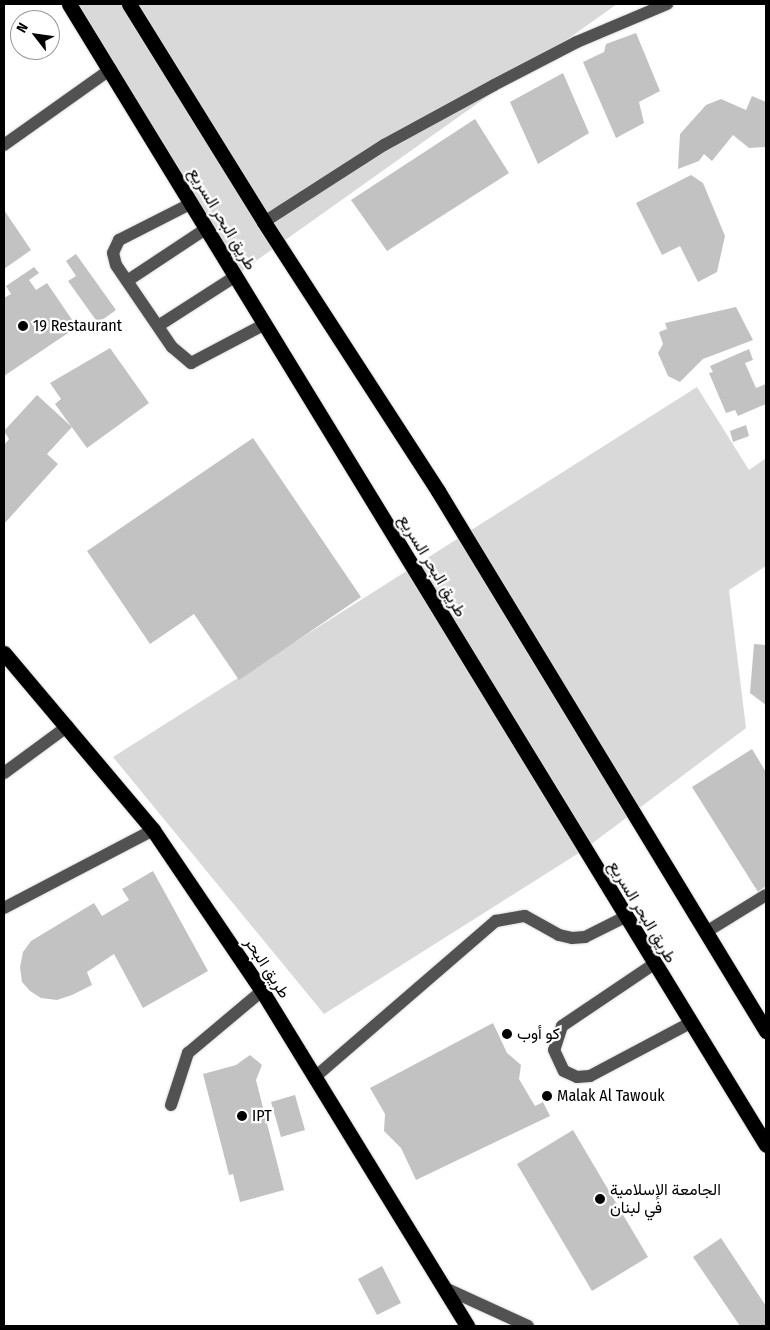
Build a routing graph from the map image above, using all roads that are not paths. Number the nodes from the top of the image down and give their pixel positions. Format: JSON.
{"nodes":[{"id":1,"x":69,"y":4,"type":"edge"},
{"id":2,"x":129,"y":4,"type":"edge"},
{"id":3,"x":667,"y":4,"type":"edge"},
{"id":4,"x":110,"y":70,"type":"junction"},
{"id":5,"x":4,"y":145,"type":"edge"},
{"id":6,"x":192,"y":203,"type":"junction"},
{"id":7,"x":264,"y":222,"type":"junction"},
{"id":8,"x":207,"y":228,"type":"junction"},
{"id":9,"x":236,"y":276,"type":"junction"},
{"id":10,"x":127,"y":281,"type":"junction"},
{"id":11,"x":265,"y":324,"type":"junction"},
{"id":12,"x":158,"y":326,"type":"junction"},
{"id":13,"x":4,"y":654,"type":"edge"},
{"id":14,"x":68,"y":726,"type":"junction"},
{"id":15,"x":4,"y":773,"type":"edge"},
{"id":16,"x":153,"y":830,"type":"junction"},
{"id":17,"x":766,"y":895,"type":"edge"},
{"id":18,"x":4,"y":908,"type":"edge"},
{"id":19,"x":625,"y":916,"type":"junction"},
{"id":20,"x":706,"y":932,"type":"junction"},
{"id":21,"x":654,"y":964,"type":"junction"},
{"id":22,"x":262,"y":991,"type":"junction"},
{"id":23,"x":690,"y":1023,"type":"junction"},
{"id":24,"x":766,"y":1031,"type":"edge"},
{"id":25,"x":316,"y":1077,"type":"junction"},
{"id":26,"x":172,"y":1105,"type":"dead end"},
{"id":27,"x":766,"y":1145,"type":"edge"},
{"id":28,"x":447,"y":1289,"type":"junction"},
{"id":29,"x":467,"y":1326,"type":"edge"},
{"id":30,"x":528,"y":1326,"type":"edge"}],
"edges":[{"from":1,"to":4,"type":"highway","name":"طريق البحر السريع"},
{"from":2,"to":7,"type":"highway","name":"طريق البحر السريع"},
{"from":3,"to":7,"type":"street"},
{"from":4,"to":5,"type":"street"},
{"from":4,"to":6,"type":"highway","name":"طريق البحر السريع"},
{"from":6,"to":8,"type":"highway","name":"طريق البحر السريع"},
{"from":6,"to":10,"type":"street"},
{"from":7,"to":20,"type":"highway","name":"طريق البحر السريع"},
{"from":8,"to":9,"type":"highway","name":"طريق البحر السريع"},
{"from":8,"to":10,"type":"street"},
{"from":9,"to":11,"type":"highway","name":"طريق البحر السريع"},
{"from":9,"to":12,"type":"street"},
{"from":10,"to":12,"type":"street"},
{"from":11,"to":12,"type":"street"},
{"from":11,"to":19,"type":"highway","name":"طريق البحر السريع"},
{"from":13,"to":14,"type":"highway","name":"طريق البحر"},
{"from":14,"to":15,"type":"street"},
{"from":14,"to":16,"type":"highway","name":"طريق البحر"},
{"from":16,"to":18,"type":"street"},
{"from":16,"to":22,"type":"highway","name":"طريق البحر"},
{"from":17,"to":20,"type":"street"},
{"from":19,"to":21,"type":"highway","name":"طريق البحر السريع"},
{"from":19,"to":25,"type":"street"},
{"from":20,"to":24,"type":"highway","name":"طريق البحر السريع"},
{"from":21,"to":23,"type":"highway","name":"طريق البحر السريع"},
{"from":21,"to":23,"type":"street"},
{"from":22,"to":25,"type":"highway","name":"طريق البحر"},
{"from":22,"to":26,"type":"street"},
{"from":23,"to":27,"type":"highway","name":"طريق البحر السريع"},
{"from":25,"to":28,"type":"highway","name":"طريق البحر"},
{"from":28,"to":29,"type":"highway","name":"طريق البحر"},
{"from":28,"to":30,"type":"street"}]}
